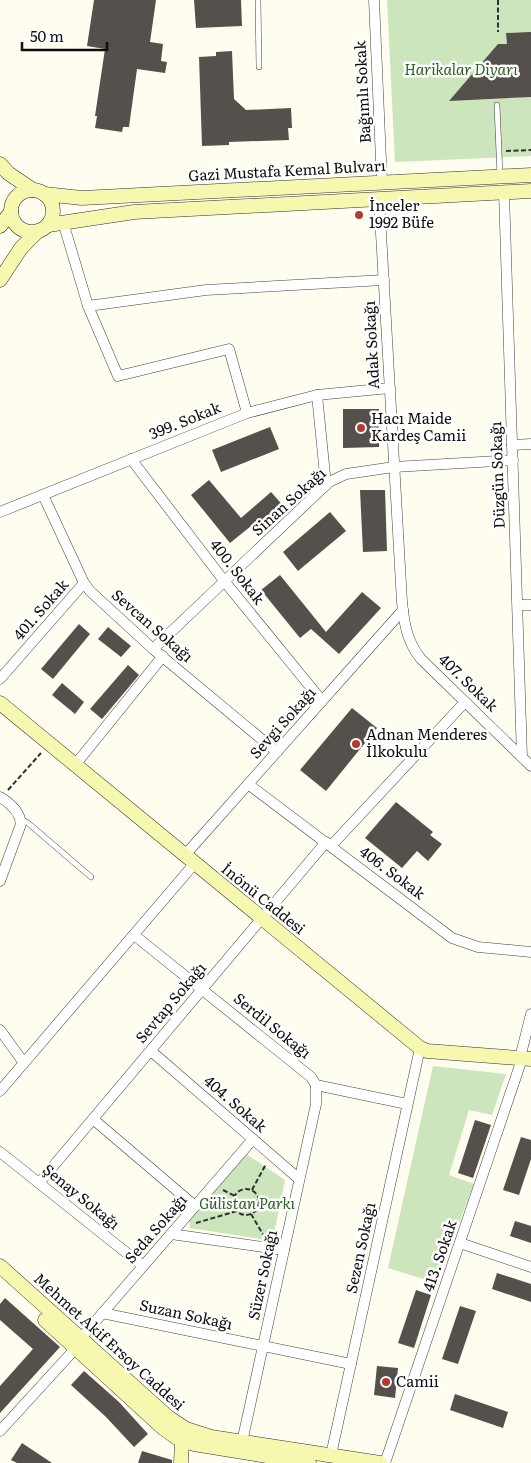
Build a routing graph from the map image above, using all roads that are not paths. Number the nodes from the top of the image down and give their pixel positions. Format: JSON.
{"nodes":[{"id":1,"x":258,"y":0,"type":"edge"},
{"id":2,"x":374,"y":0,"type":"edge"},
{"id":3,"x":259,"y":67,"type":"dead end"},
{"id":4,"x":497,"y":105,"type":"dead end"},
{"id":5,"x":0,"y":164,"type":"edge"},
{"id":6,"x":531,"y":175,"type":"edge"},
{"id":7,"x":500,"y":177,"type":"junction"},
{"id":8,"x":382,"y":183,"type":"junction"},
{"id":9,"x":531,"y":191,"type":"edge"},
{"id":10,"x":39,"y":192,"type":"junction"},
{"id":11,"x":504,"y":192,"type":"junction"},
{"id":12,"x":379,"y":198,"type":"junction"},
{"id":13,"x":8,"y":206,"type":"edge"},
{"id":14,"x":63,"y":222,"type":"junction"},
{"id":15,"x":0,"y":226,"type":"edge"},
{"id":16,"x":43,"y":228,"type":"junction"},
{"id":17,"x":0,"y":280,"type":"edge"},
{"id":18,"x":384,"y":280,"type":"junction"},
{"id":19,"x":88,"y":306,"type":"junction"},
{"id":20,"x":390,"y":388,"type":"junction"},
{"id":21,"x":317,"y":395,"type":"junction"},
{"id":22,"x":247,"y":413,"type":"junction"},
{"id":23,"x":512,"y":444,"type":"junction"},
{"id":24,"x":531,"y":444,"type":"edge"},
{"id":25,"x":131,"y":459,"type":"junction"},
{"id":26,"x":513,"y":460,"type":"junction"},
{"id":27,"x":394,"y":467,"type":"junction"},
{"id":28,"x":326,"y":485,"type":"junction"},
{"id":29,"x":43,"y":495,"type":"junction"},
{"id":30,"x":0,"y":512,"type":"edge"},
{"id":31,"x":225,"y":582,"type":"junction"},
{"id":32,"x":84,"y":583,"type":"junction"},
{"id":33,"x":518,"y":605,"type":"junction"},
{"id":34,"x":531,"y":605,"type":"edge"},
{"id":35,"x":402,"y":610,"type":"junction"},
{"id":36,"x":153,"y":648,"type":"junction"},
{"id":37,"x":163,"y":656,"type":"junction"},
{"id":38,"x":0,"y":679,"type":"edge"},
{"id":39,"x":322,"y":701,"type":"junction"},
{"id":40,"x":466,"y":702,"type":"junction"},
{"id":41,"x":0,"y":703,"type":"edge"},
{"id":42,"x":277,"y":752,"type":"junction"},
{"id":43,"x":522,"y":757,"type":"junction"},
{"id":44,"x":75,"y":765,"type":"junction"},
{"id":45,"x":531,"y":766,"type":"edge"},
{"id":46,"x":248,"y":784,"type":"junction"},
{"id":47,"x":0,"y":797,"type":"edge"},
{"id":48,"x":20,"y":819,"type":"junction"},
{"id":49,"x":329,"y":844,"type":"junction"},
{"id":50,"x":190,"y":859,"type":"junction"},
{"id":51,"x":91,"y":878,"type":"dead end"},
{"id":52,"x":0,"y":881,"type":"edge"},
{"id":53,"x":262,"y":918,"type":"junction"},
{"id":54,"x":134,"y":935,"type":"junction"},
{"id":55,"x":531,"y":952,"type":"edge"},
{"id":56,"x":202,"y":990,"type":"junction"},
{"id":57,"x":531,"y":1014,"type":"edge"},
{"id":58,"x":0,"y":1030,"type":"edge"},
{"id":59,"x":420,"y":1048,"type":"junction"},
{"id":60,"x":151,"y":1051,"type":"junction"},
{"id":61,"x":524,"y":1059,"type":"edge"},
{"id":62,"x":24,"y":1063,"type":"junction"},
{"id":63,"x":316,"y":1085,"type":"junction"},
{"id":64,"x":0,"y":1091,"type":"edge"},
{"id":65,"x":408,"y":1104,"type":"junction"},
{"id":66,"x":94,"y":1119,"type":"junction"},
{"id":67,"x":253,"y":1139,"type":"junction"},
{"id":68,"x":0,"y":1152,"type":"edge"},
{"id":69,"x":299,"y":1179,"type":"junction"},
{"id":70,"x":40,"y":1183,"type":"junction"},
{"id":71,"x":195,"y":1206,"type":"junction"},
{"id":72,"x":173,"y":1231,"type":"junction"},
{"id":73,"x":460,"y":1243,"type":"junction"},
{"id":74,"x":284,"y":1250,"type":"junction"},
{"id":75,"x":0,"y":1266,"type":"edge"},
{"id":76,"x":143,"y":1266,"type":"junction"},
{"id":77,"x":531,"y":1267,"type":"edge"},
{"id":78,"x":0,"y":1279,"type":"edge"},
{"id":79,"x":102,"y":1313,"type":"junction"},
{"id":80,"x":78,"y":1343,"type":"junction"},
{"id":81,"x":263,"y":1346,"type":"junction"},
{"id":82,"x":351,"y":1364,"type":"junction"},
{"id":83,"x":0,"y":1431,"type":"edge"},
{"id":84,"x":184,"y":1435,"type":"junction"},
{"id":85,"x":242,"y":1442,"type":"junction"},
{"id":86,"x":331,"y":1455,"type":"junction"},
{"id":87,"x":181,"y":1463,"type":"edge"},
{"id":88,"x":309,"y":1463,"type":"edge"},
{"id":89,"x":380,"y":1463,"type":"edge"},
{"id":90,"x":385,"y":1463,"type":"edge"}],
"edges":[{"from":1,"to":3,"type":"lane"},
{"from":2,"to":8,"type":"street","name":"Bağımlı Sokak"},
{"from":4,"to":7,"type":"lane"},
{"from":5,"to":10,"type":"main road"},
{"from":6,"to":7,"type":"main road","name":"Gazi Mustafa Kemal Bulvarı"},
{"from":7,"to":8,"type":"main road","name":"Gazi Mustafa Kemal Bulvarı"},
{"from":8,"to":10,"type":"main road","name":"Gazi Mustafa Kemal Bulvarı"},
{"from":9,"to":11,"type":"main road"},
{"from":10,"to":13,"type":"main road"},
{"from":10,"to":16,"type":"main road"},
{"from":11,"to":12,"type":"main road"},
{"from":11,"to":23,"type":"street","name":"Düzgün Sokağı"},
{"from":12,"to":14,"type":"main road"},
{"from":12,"to":18,"type":"street","name":"Adak Sokağı"},
{"from":13,"to":15,"type":"main road"},
{"from":13,"to":16,"type":"main road"},
{"from":14,"to":16,"type":"main road"},
{"from":14,"to":19,"type":"street"},
{"from":16,"to":17,"type":"main road"},
{"from":18,"to":19,"type":"street"},
{"from":18,"to":20,"type":"street","name":"Adak Sokağı"},
{"from":19,"to":22,"type":"street"},
{"from":20,"to":21,"type":"street","name":"399. Sokak"},
{"from":20,"to":27,"type":"street","name":"Adak Sokağı"},
{"from":21,"to":22,"type":"street","name":"399. Sokak"},
{"from":21,"to":28,"type":"street"},
{"from":22,"to":25,"type":"street","name":"399. Sokak"},
{"from":23,"to":24,"type":"street"},
{"from":23,"to":26,"type":"street","name":"Düzgün Sokağı"},
{"from":25,"to":29,"type":"street","name":"399. Sokak"},
{"from":25,"to":31,"type":"street","name":"400. Sokak"},
{"from":26,"to":27,"type":"street","name":"Sinan Sokağı"},
{"from":26,"to":33,"type":"street","name":"Düzgün Sokağı"},
{"from":27,"to":28,"type":"street","name":"Sinan Sokağı"},
{"from":27,"to":35,"type":"street","name":"Adak Sokağı"},
{"from":28,"to":31,"type":"street","name":"Sinan Sokağı"},
{"from":29,"to":30,"type":"street","name":"399. Sokak"},
{"from":29,"to":32,"type":"street","name":"Sevcan Sokağı"},
{"from":31,"to":36,"type":"street","name":"Sinan Sokağı"},
{"from":31,"to":39,"type":"street","name":"400. Sokak"},
{"from":32,"to":36,"type":"street","name":"Sevcan Sokağı"},
{"from":32,"to":38,"type":"street","name":"401. Sokak"},
{"from":33,"to":34,"type":"street"},
{"from":33,"to":43,"type":"street","name":"Düzgün Sokağı"},
{"from":35,"to":39,"type":"street","name":"Sevgi Sokağı"},
{"from":35,"to":40,"type":"street","name":"407. Sokak"},
{"from":36,"to":37,"type":"street","name":"Sevcan Sokağı"},
{"from":37,"to":42,"type":"street","name":"Sevcan Sokağı"},
{"from":37,"to":44,"type":"street"},
{"from":39,"to":42,"type":"street","name":"Sevgi Sokağı"},
{"from":40,"to":43,"type":"street","name":"407. Sokak"},
{"from":40,"to":49,"type":"street","name":"Sevtap Sokağı"},
{"from":41,"to":44,"type":"main road","name":"İnönü Caddesi"},
{"from":42,"to":46,"type":"street","name":"Sevgi Sokağı"},
{"from":43,"to":45,"type":"street","name":"407. Sokak"},
{"from":44,"to":50,"type":"main road","name":"İnönü Caddesi"},
{"from":46,"to":49,"type":"street","name":"406. Sokak"},
{"from":46,"to":50,"type":"street","name":"Sevgi Sokağı"},
{"from":47,"to":48,"type":"street"},
{"from":48,"to":51,"type":"lane"},
{"from":48,"to":52,"type":"street"},
{"from":49,"to":53,"type":"street","name":"Sevtap Sokağı"},
{"from":49,"to":55,"type":"street","name":"406. Sokak"},
{"from":50,"to":53,"type":"main road","name":"İnönü Caddesi"},
{"from":50,"to":54,"type":"street","name":"Sevgi Sokağı"},
{"from":53,"to":56,"type":"street","name":"Sevtap Sokağı"},
{"from":53,"to":59,"type":"main road","name":"İnönü Caddesi"},
{"from":54,"to":56,"type":"street","name":"Serdil Sokağı"},
{"from":54,"to":62,"type":"street","name":"Sevgi Sokağı"},
{"from":56,"to":60,"type":"street","name":"Sevtap Sokağı"},
{"from":56,"to":63,"type":"street","name":"Serdil Sokağı"},
{"from":57,"to":61,"type":"street","name":"413. Sokak"},
{"from":58,"to":62,"type":"street"},
{"from":59,"to":61,"type":"main road","name":"İnönü Caddesi"},
{"from":59,"to":65,"type":"street","name":"Sezen Sokağı"},
{"from":60,"to":66,"type":"street","name":"Sevtap Sokağı"},
{"from":60,"to":67,"type":"street","name":"404. Sokak"},
{"from":61,"to":73,"type":"street","name":"413. Sokak"},
{"from":62,"to":64,"type":"street","name":"Sevgi Sokağı"},
{"from":63,"to":65,"type":"street"},
{"from":63,"to":69,"type":"street","name":"Süzer Sokağı"},
{"from":65,"to":82,"type":"street","name":"Sezen Sokağı"},
{"from":66,"to":70,"type":"street","name":"Sevtap Sokağı"},
{"from":66,"to":71,"type":"street"},
{"from":67,"to":69,"type":"street","name":"404. Sokak"},
{"from":67,"to":71,"type":"street","name":"Seda Sokağı"},
{"from":68,"to":70,"type":"street","name":"Şenay Sokağı"},
{"from":69,"to":74,"type":"street","name":"Süzer Sokağı"},
{"from":70,"to":76,"type":"street","name":"Şenay Sokağı"},
{"from":71,"to":72,"type":"street","name":"Seda Sokağı"},
{"from":72,"to":74,"type":"street"},
{"from":72,"to":76,"type":"street","name":"Seda Sokağı"},
{"from":73,"to":77,"type":"street"},
{"from":73,"to":90,"type":"street","name":"413. Sokak"},
{"from":74,"to":81,"type":"street","name":"Süzer Sokağı"},
{"from":75,"to":80,"type":"main road","name":"Mehmet Akif Ersoy Caddesi"},
{"from":76,"to":79,"type":"street","name":"Seda Sokağı"},
{"from":78,"to":80,"type":"main road","name":"Mehmet Akif Ersoy Caddesi"},
{"from":79,"to":80,"type":"street","name":"Seda Sokağı"},
{"from":79,"to":81,"type":"street","name":"Suzan Sokağı"},
{"from":80,"to":83,"type":"street","name":"Seda Sokağı"},
{"from":80,"to":84,"type":"main road","name":"Mehmet Akif Ersoy Caddesi"},
{"from":81,"to":82,"type":"street","name":"Suzan Sokağı"},
{"from":81,"to":85,"type":"street","name":"Süzer Sokağı"},
{"from":82,"to":86,"type":"street","name":"Sezen Sokağı"},
{"from":84,"to":85,"type":"main road","name":"Mehmet Akif Ersoy Caddesi"},
{"from":84,"to":87,"type":"main road"},
{"from":84,"to":88,"type":"main road","name":"Mehmet Akif Ersoy Caddesi"},
{"from":85,"to":86,"type":"main road","name":"Mehmet Akif Ersoy Caddesi"},
{"from":86,"to":89,"type":"main road","name":"Mehmet Akif Ersoy Caddesi"}]}
